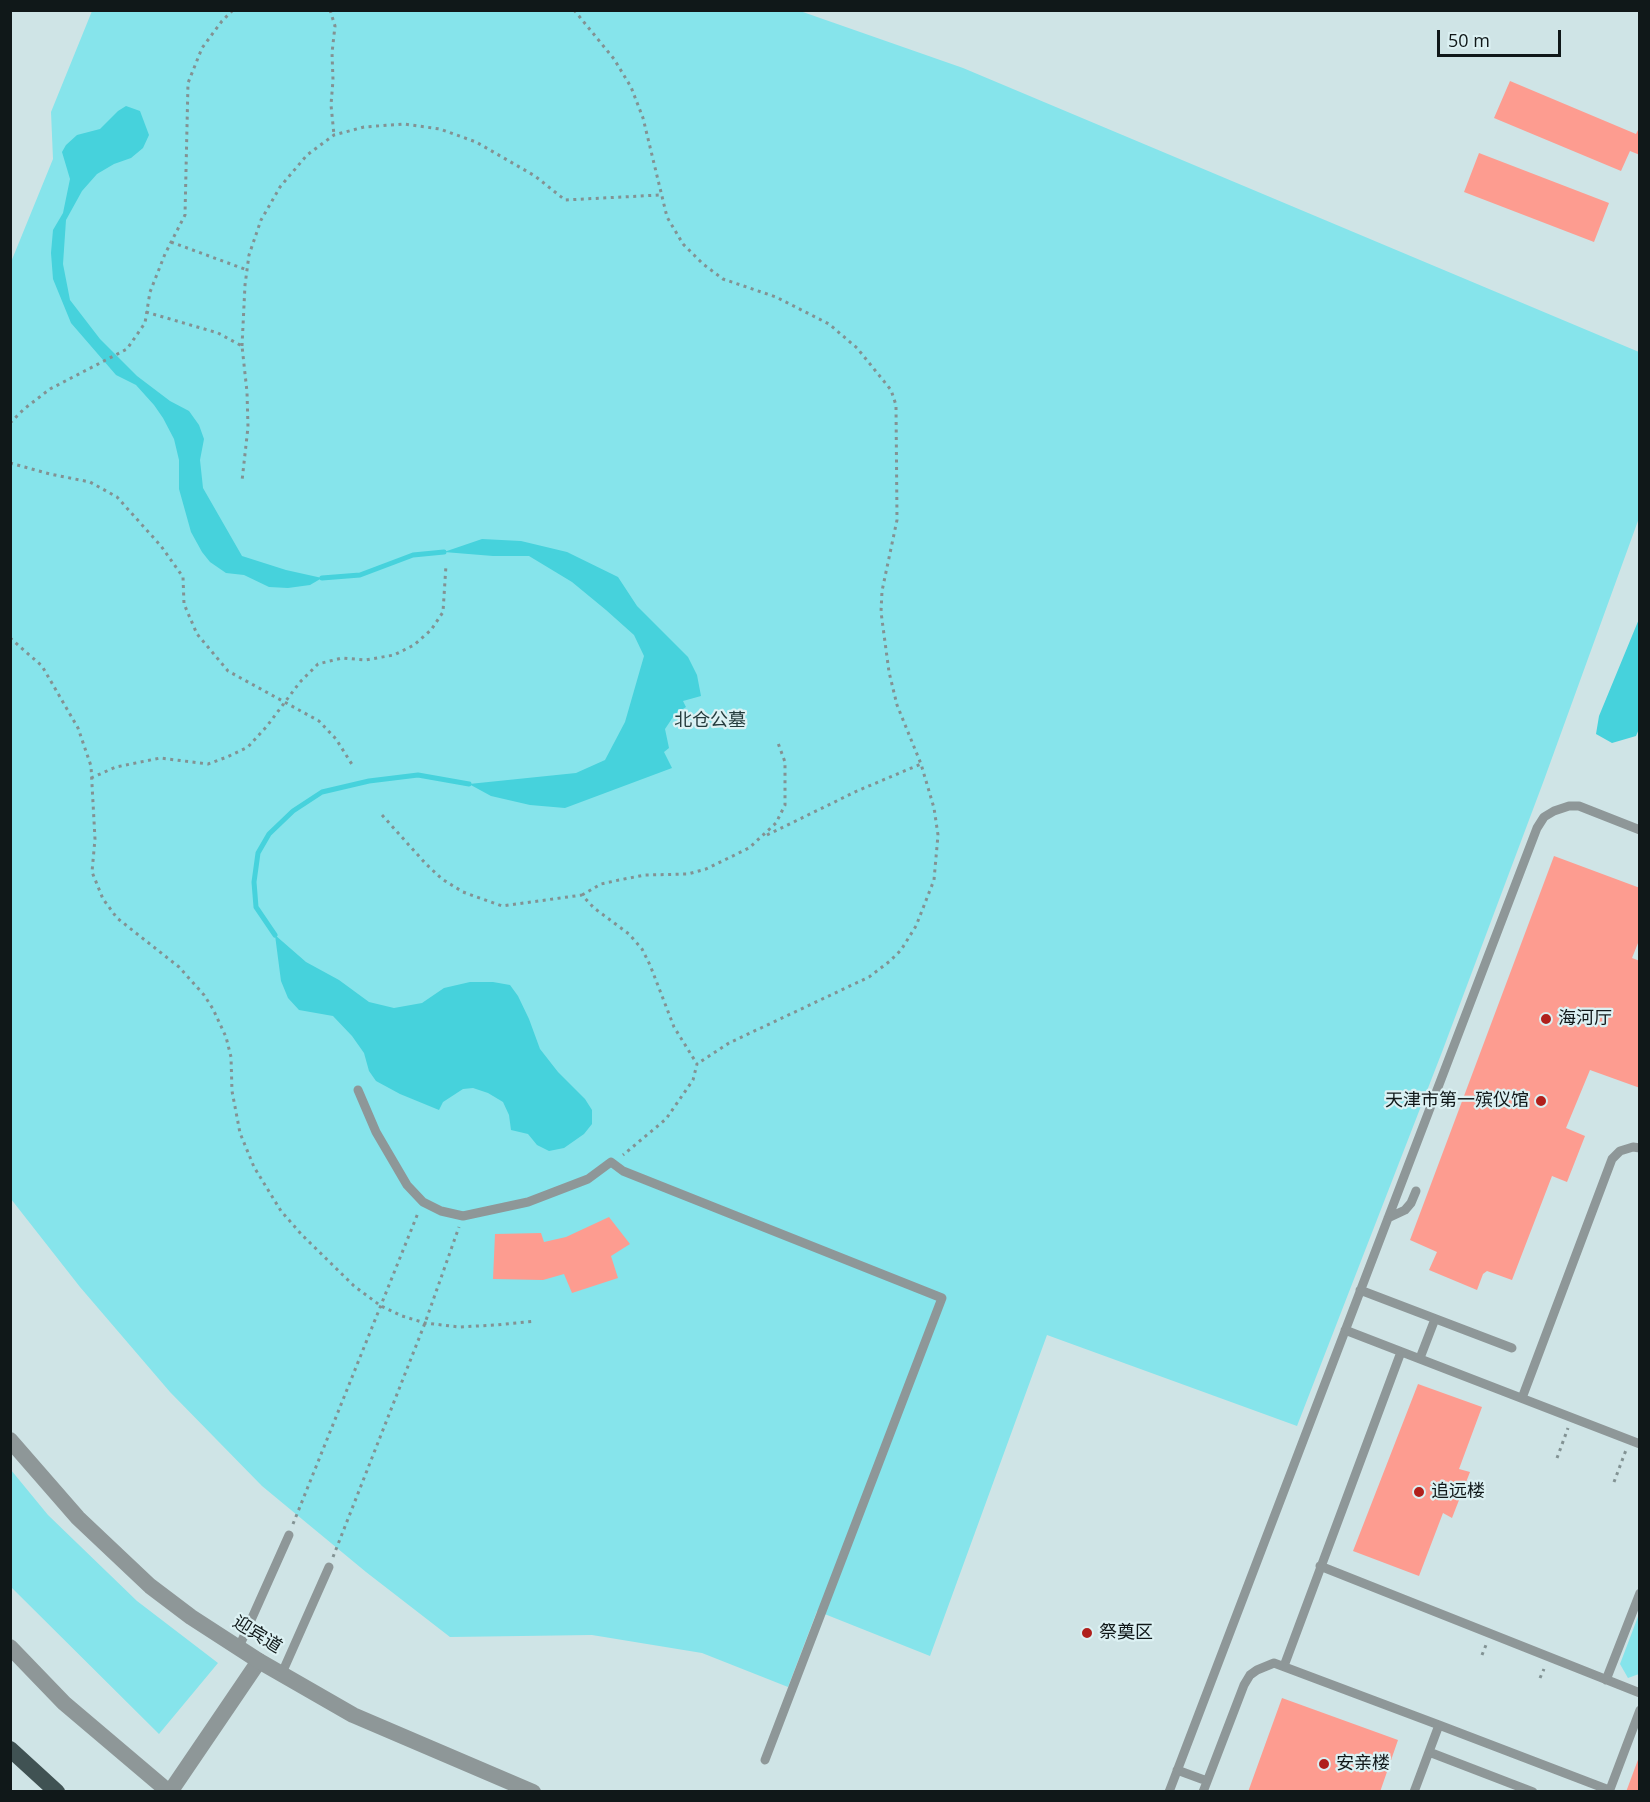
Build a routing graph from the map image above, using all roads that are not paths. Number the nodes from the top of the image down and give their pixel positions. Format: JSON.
{"nodes":[{"id":1,"x":1640,"y":830,"type":"edge"},
{"id":2,"x":358,"y":1090,"type":"dead end"},
{"id":3,"x":1640,"y":1148,"type":"edge"},
{"id":4,"x":1416,"y":1191,"type":"dead end"},
{"id":5,"x":1388,"y":1218,"type":"junction"},
{"id":6,"x":1360,"y":1290,"type":"junction"},
{"id":7,"x":1436,"y":1319,"type":"junction"},
{"id":8,"x":1345,"y":1330,"type":"junction"},
{"id":9,"x":1512,"y":1348,"type":"dead end"},
{"id":10,"x":1401,"y":1352,"type":"junction"},
{"id":11,"x":1420,"y":1358,"type":"junction"},
{"id":12,"x":1522,"y":1398,"type":"junction"},
{"id":13,"x":10,"y":1440,"type":"edge"},
{"id":14,"x":1635,"y":1442,"type":"edge"},
{"id":15,"x":289,"y":1534,"type":"road end"},
{"id":16,"x":1320,"y":1566,"type":"junction"},
{"id":17,"x":329,"y":1567,"type":"road end"},
{"id":18,"x":1640,"y":1593,"type":"edge"},
{"id":19,"x":10,"y":1647,"type":"edge"},
{"id":20,"x":239,"y":1647,"type":"junction"},
{"id":21,"x":259,"y":1660,"type":"junction"},
{"id":22,"x":1284,"y":1666,"type":"junction"},
{"id":23,"x":282,"y":1673,"type":"junction"},
{"id":24,"x":1606,"y":1680,"type":"junction"},
{"id":25,"x":1640,"y":1693,"type":"edge"},
{"id":26,"x":1640,"y":1710,"type":"edge"},
{"id":27,"x":1439,"y":1725,"type":"junction"},
{"id":28,"x":10,"y":1749,"type":"edge"},
{"id":29,"x":1429,"y":1752,"type":"junction"},
{"id":30,"x":765,"y":1760,"type":"dead end"},
{"id":31,"x":1178,"y":1770,"type":"junction"},
{"id":32,"x":1207,"y":1781,"type":"junction"},
{"id":33,"x":57,"y":1791,"type":"edge"},
{"id":34,"x":170,"y":1791,"type":"edge"},
{"id":35,"x":533,"y":1791,"type":"edge"},
{"id":36,"x":1169,"y":1791,"type":"edge"},
{"id":37,"x":1203,"y":1791,"type":"edge"},
{"id":38,"x":1414,"y":1791,"type":"edge"},
{"id":39,"x":1533,"y":1791,"type":"edge"},
{"id":40,"x":1609,"y":1791,"type":"edge"}],
"edges":[{"from":1,"to":5,"type":"lane"},
{"from":2,"to":30,"type":"lane"},
{"from":3,"to":12,"type":"lane"},
{"from":4,"to":5,"type":"lane"},
{"from":5,"to":6,"type":"lane"},
{"from":6,"to":7,"type":"lane"},
{"from":6,"to":8,"type":"lane"},
{"from":7,"to":9,"type":"lane"},
{"from":7,"to":11,"type":"lane"},
{"from":8,"to":10,"type":"lane"},
{"from":8,"to":31,"type":"lane"},
{"from":10,"to":11,"type":"lane"},
{"from":10,"to":16,"type":"lane"},
{"from":11,"to":12,"type":"lane"},
{"from":12,"to":14,"type":"lane"},
{"from":13,"to":20,"type":"street","name":"迎宾道"},
{"from":15,"to":20,"type":"lane"},
{"from":16,"to":22,"type":"lane"},
{"from":16,"to":24,"type":"lane"},
{"from":17,"to":23,"type":"lane"},
{"from":18,"to":24,"type":"lane"},
{"from":19,"to":34,"type":"street"},
{"from":20,"to":21,"type":"street","name":"迎宾道"},
{"from":21,"to":23,"type":"street","name":"迎宾道"},
{"from":21,"to":34,"type":"street"},
{"from":22,"to":27,"type":"lane"},
{"from":22,"to":32,"type":"lane"},
{"from":23,"to":35,"type":"street","name":"迎宾道"},
{"from":24,"to":25,"type":"lane"},
{"from":26,"to":40,"type":"lane"},
{"from":27,"to":29,"type":"lane"},
{"from":27,"to":40,"type":"lane"},
{"from":28,"to":33,"type":"highway"},
{"from":29,"to":38,"type":"lane"},
{"from":29,"to":39,"type":"lane"},
{"from":31,"to":32,"type":"lane"},
{"from":31,"to":36,"type":"lane"},
{"from":32,"to":37,"type":"lane"}]}
